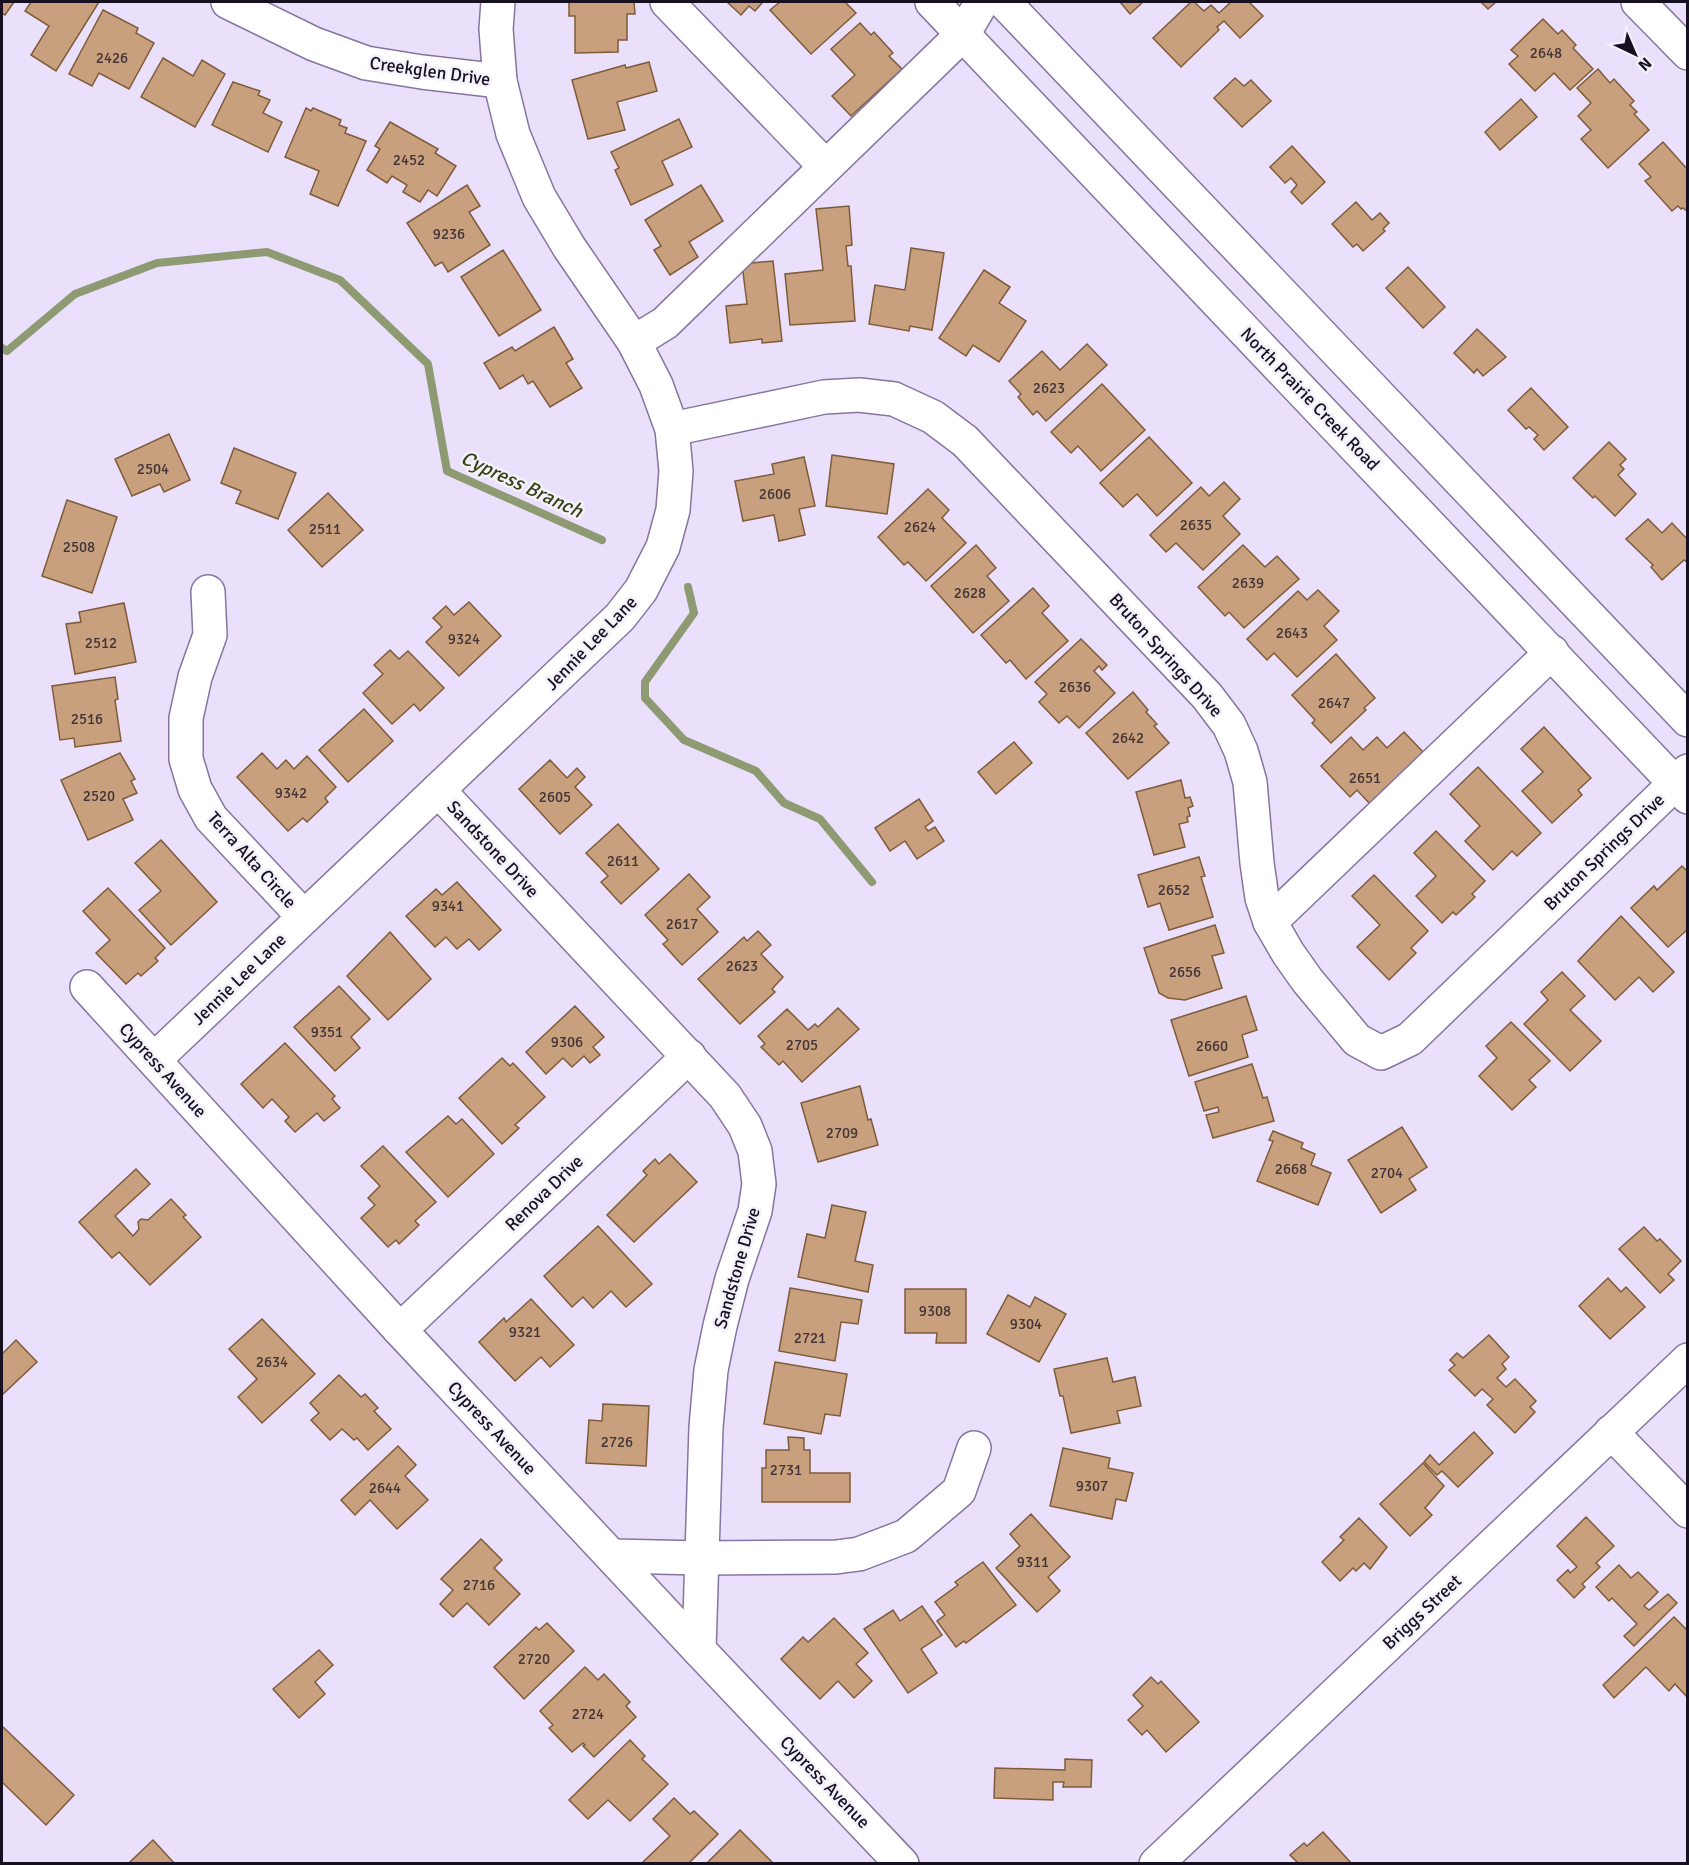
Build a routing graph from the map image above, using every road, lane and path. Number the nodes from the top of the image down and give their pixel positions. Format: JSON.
{"nodes":[{"id":1,"x":228,"y":2,"type":"edge"},
{"id":2,"x":498,"y":2,"type":"edge"},
{"id":3,"x":667,"y":2,"type":"edge"},
{"id":4,"x":932,"y":2,"type":"edge"},
{"id":5,"x":982,"y":2,"type":"edge"},
{"id":6,"x":1004,"y":2,"type":"edge"},
{"id":7,"x":1638,"y":2,"type":"edge"},
{"id":8,"x":963,"y":34,"type":"junction"},
{"id":9,"x":1688,"y":53,"type":"edge"},
{"id":10,"x":501,"y":81,"type":"junction"},
{"id":11,"x":825,"y":166,"type":"junction"},
{"id":12,"x":634,"y":342,"type":"junction"},
{"id":13,"x":672,"y":429,"type":"junction"},
{"id":14,"x":208,"y":592,"type":"dead end"},
{"id":15,"x":1552,"y":652,"type":"junction"},
{"id":16,"x":1688,"y":720,"type":"edge"},
{"id":17,"x":1683,"y":784,"type":"edge"},
{"id":18,"x":438,"y":790,"type":"junction"},
{"id":19,"x":304,"y":917,"type":"junction"},
{"id":20,"x":1270,"y":922,"type":"junction"},
{"id":21,"x":87,"y":987,"type":"dead end"},
{"id":22,"x":688,"y":1056,"type":"junction"},
{"id":23,"x":154,"y":1060,"type":"junction"},
{"id":24,"x":400,"y":1330,"type":"junction"},
{"id":25,"x":1688,"y":1359,"type":"edge"},
{"id":26,"x":1611,"y":1432,"type":"junction"},
{"id":27,"x":974,"y":1448,"type":"dead end"},
{"id":28,"x":1688,"y":1511,"type":"edge"},
{"id":29,"x":612,"y":1556,"type":"junction"},
{"id":30,"x":702,"y":1558,"type":"junction"},
{"id":31,"x":699,"y":1650,"type":"junction"},
{"id":32,"x":902,"y":1863,"type":"edge"},
{"id":33,"x":1156,"y":1863,"type":"edge"}],
"edges":[{"from":1,"to":10,"type":"street","name":"Creekglen Drive"},
{"from":2,"to":10,"type":"street","name":"Jennie Lee Lane"},
{"from":3,"to":11,"type":"street"},
{"from":4,"to":8,"type":"street","name":"North Prairie Creek Road"},
{"from":5,"to":8,"type":"street"},
{"from":6,"to":16,"type":"street"},
{"from":7,"to":9,"type":"street"},
{"from":8,"to":11,"type":"street"},
{"from":8,"to":15,"type":"street","name":"North Prairie Creek Road"},
{"from":10,"to":12,"type":"street","name":"Jennie Lee Lane"},
{"from":11,"to":12,"type":"street"},
{"from":12,"to":13,"type":"street","name":"Jennie Lee Lane"},
{"from":13,"to":18,"type":"street","name":"Jennie Lee Lane"},
{"from":13,"to":20,"type":"street","name":"Bruton Springs Drive"},
{"from":14,"to":19,"type":"street","name":"Terra Alta Circle"},
{"from":15,"to":17,"type":"street","name":"North Prairie Creek Road"},
{"from":15,"to":20,"type":"street"},
{"from":17,"to":20,"type":"street","name":"Bruton Springs Drive"},
{"from":18,"to":19,"type":"street","name":"Jennie Lee Lane"},
{"from":18,"to":22,"type":"street","name":"Sandstone Drive"},
{"from":19,"to":23,"type":"street","name":"Jennie Lee Lane"},
{"from":21,"to":23,"type":"street","name":"Cypress Avenue"},
{"from":22,"to":24,"type":"street","name":"Renova Drive"},
{"from":22,"to":30,"type":"street","name":"Sandstone Drive"},
{"from":23,"to":24,"type":"street","name":"Cypress Avenue"},
{"from":24,"to":29,"type":"street","name":"Cypress Avenue"},
{"from":25,"to":26,"type":"street","name":"Briggs Street"},
{"from":26,"to":28,"type":"street"},
{"from":26,"to":33,"type":"street","name":"Briggs Street"},
{"from":27,"to":30,"type":"street"},
{"from":29,"to":30,"type":"street"},
{"from":29,"to":31,"type":"street","name":"Cypress Avenue"},
{"from":30,"to":31,"type":"street","name":"Sandstone Drive"},
{"from":31,"to":32,"type":"street","name":"Cypress Avenue"}]}
